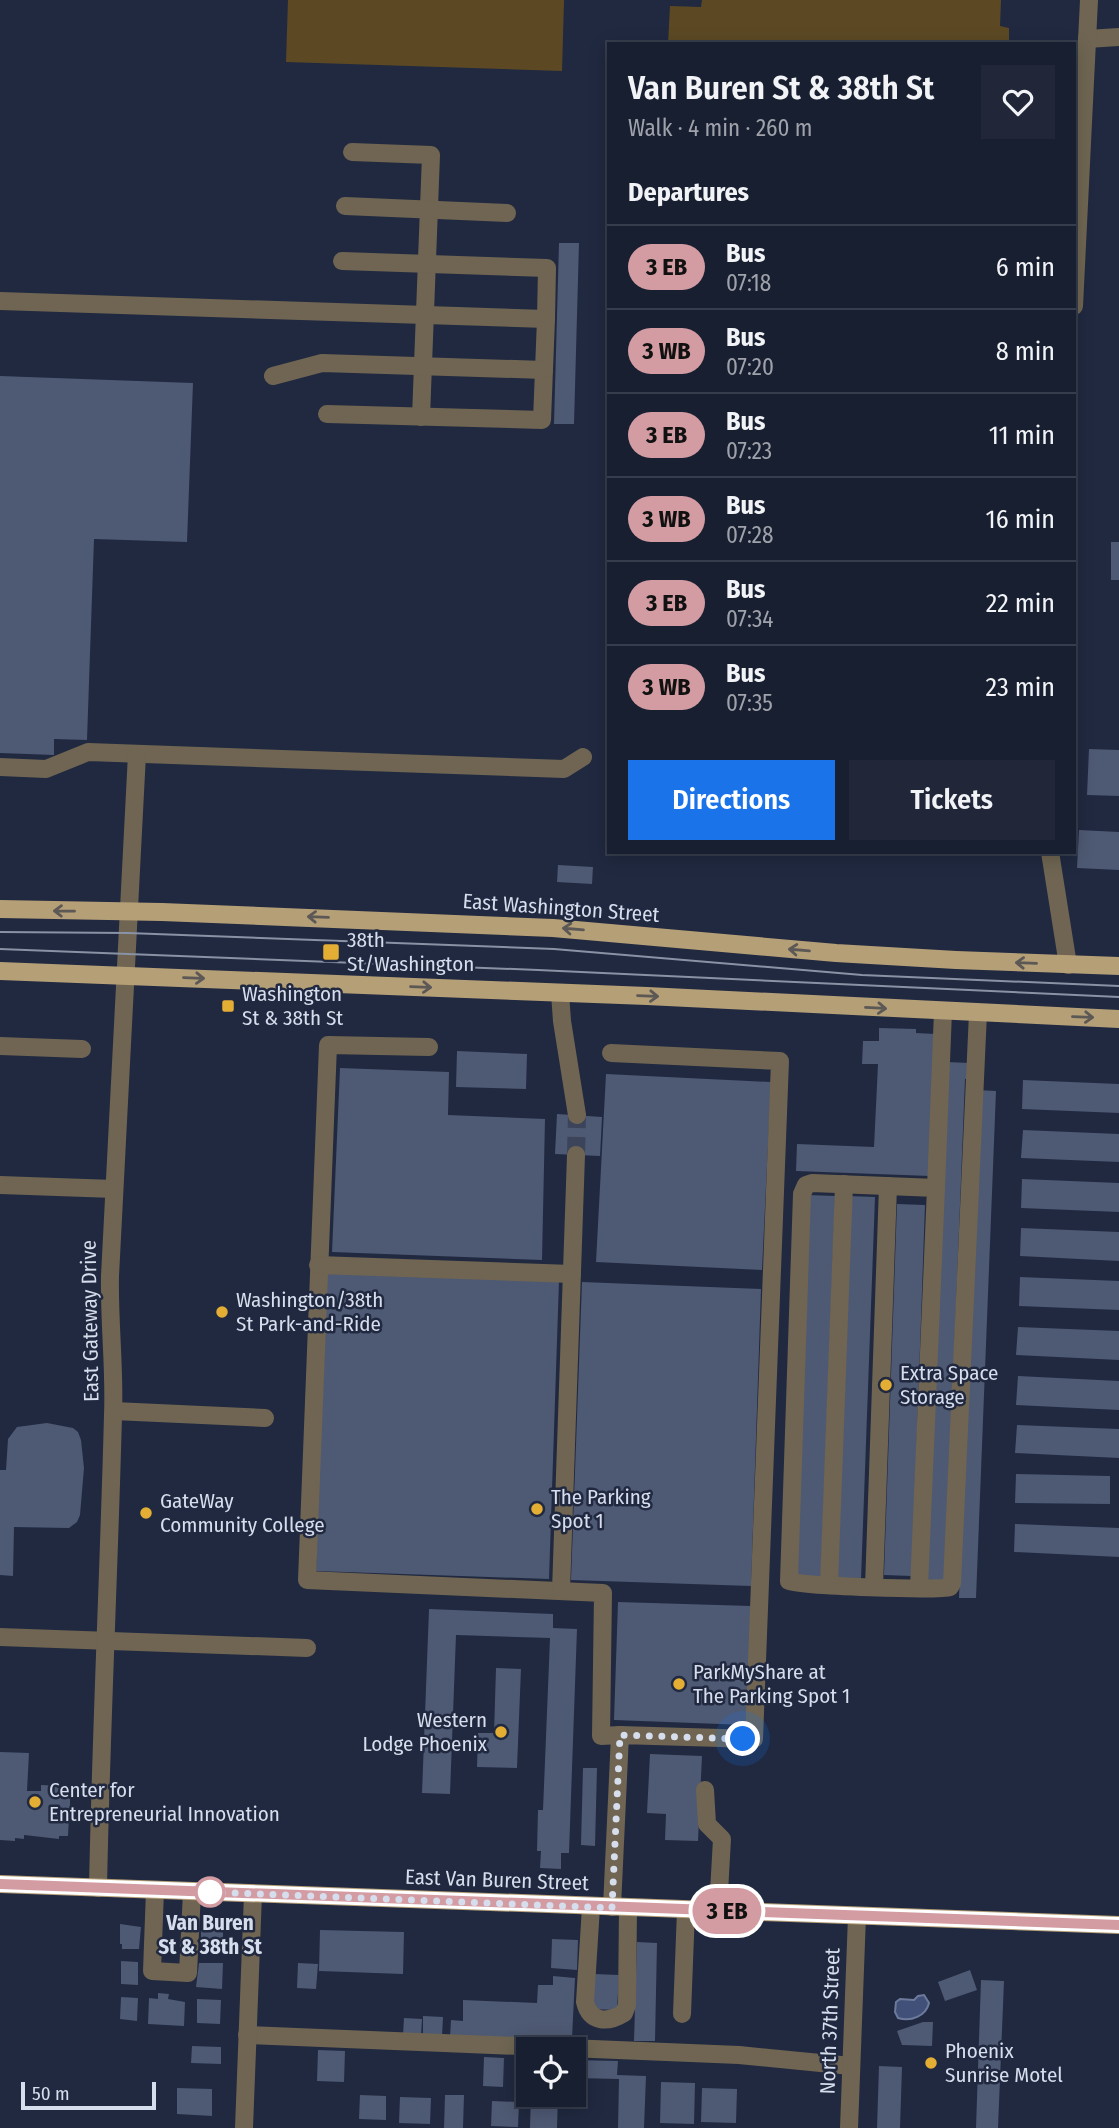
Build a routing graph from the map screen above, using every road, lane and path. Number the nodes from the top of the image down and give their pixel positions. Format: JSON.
{"nodes":[{"id":1,"x":1089,"y":0,"type":"edge"},
{"id":2,"x":1119,"y":37,"type":"edge"},
{"id":3,"x":1087,"y":39,"type":"junction"},
{"id":4,"x":352,"y":152,"type":"dead end"},
{"id":5,"x":345,"y":206,"type":"dead end"},
{"id":6,"x":429,"y":210,"type":"junction"},
{"id":7,"x":507,"y":212,"type":"dead end"},
{"id":8,"x":342,"y":261,"type":"dead end"},
{"id":9,"x":427,"y":264,"type":"junction"},
{"id":10,"x":1076,"y":265,"type":"edge"},
{"id":11,"x":0,"y":301,"type":"edge"},
{"id":12,"x":425,"y":315,"type":"junction"},
{"id":13,"x":546,"y":319,"type":"junction"},
{"id":14,"x":423,"y":366,"type":"junction"},
{"id":15,"x":544,"y":370,"type":"junction"},
{"id":16,"x":273,"y":376,"type":"dead end"},
{"id":17,"x":327,"y":414,"type":"dead end"},
{"id":18,"x":421,"y":417,"type":"junction"},
{"id":19,"x":136,"y":754,"type":"junction"},
{"id":20,"x":583,"y":757,"type":"dead end"},
{"id":21,"x":0,"y":767,"type":"edge"},
{"id":22,"x":1050,"y":854,"type":"edge"},
{"id":23,"x":0,"y":909,"type":"edge"},
{"id":24,"x":128,"y":912,"type":"junction"},
{"id":25,"x":1068,"y":965,"type":"junction"},
{"id":26,"x":1119,"y":966,"type":"edge"},
{"id":27,"x":0,"y":971,"type":"edge"},
{"id":28,"x":126,"y":975,"type":"junction"},
{"id":29,"x":560,"y":993,"type":"junction"},
{"id":30,"x":943,"y":1011,"type":"junction"},
{"id":31,"x":978,"y":1013,"type":"junction"},
{"id":32,"x":1119,"y":1019,"type":"edge"},
{"id":33,"x":0,"y":1046,"type":"edge"},
{"id":34,"x":429,"y":1047,"type":"dead end"},
{"id":35,"x":82,"y":1049,"type":"dead end"},
{"id":36,"x":611,"y":1053,"type":"dead end"},
{"id":37,"x":577,"y":1115,"type":"tunnel mouth"},
{"id":38,"x":576,"y":1155,"type":"tunnel mouth"},
{"id":39,"x":844,"y":1184,"type":"junction"},
{"id":40,"x":0,"y":1185,"type":"edge"},
{"id":41,"x":888,"y":1186,"type":"junction"},
{"id":42,"x":936,"y":1188,"type":"junction"},
{"id":43,"x":114,"y":1189,"type":"junction"},
{"id":44,"x":318,"y":1265,"type":"junction"},
{"id":45,"x":572,"y":1274,"type":"junction"},
{"id":46,"x":114,"y":1411,"type":"junction"},
{"id":47,"x":265,"y":1418,"type":"dead end"},
{"id":48,"x":829,"y":1585,"type":"junction"},
{"id":49,"x":874,"y":1587,"type":"junction"},
{"id":50,"x":919,"y":1588,"type":"junction"},
{"id":51,"x":561,"y":1591,"type":"junction"},
{"id":52,"x":0,"y":1637,"type":"edge"},
{"id":53,"x":105,"y":1641,"type":"junction"},
{"id":54,"x":307,"y":1648,"type":"dead end"},
{"id":55,"x":620,"y":1735,"type":"junction"},
{"id":56,"x":705,"y":1790,"type":"dead end"},
{"id":57,"x":0,"y":1884,"type":"edge"},
{"id":58,"x":98,"y":1888,"type":"junction"},
{"id":59,"x":155,"y":1890,"type":"junction"},
{"id":60,"x":192,"y":1892,"type":"junction"},
{"id":61,"x":253,"y":1894,"type":"junction"},
{"id":62,"x":591,"y":1907,"type":"junction"},
{"id":63,"x":620,"y":1908,"type":"junction"},
{"id":64,"x":686,"y":1910,"type":"junction"},
{"id":65,"x":719,"y":1910,"type":"junction"},
{"id":66,"x":857,"y":1916,"type":"junction"},
{"id":67,"x":1119,"y":1925,"type":"edge"},
{"id":68,"x":681,"y":2014,"type":"dead end"},
{"id":69,"x":247,"y":2035,"type":"junction"},
{"id":70,"x":851,"y":2066,"type":"junction"},
{"id":71,"x":244,"y":2128,"type":"edge"},
{"id":72,"x":849,"y":2128,"type":"edge"}],
"edges":[{"from":1,"to":3,"type":"street"},
{"from":2,"to":3,"type":"street"},
{"from":3,"to":10,"type":"street"},
{"from":4,"to":6,"type":"street"},
{"from":5,"to":6,"type":"street"},
{"from":6,"to":7,"type":"street"},
{"from":6,"to":9,"type":"street"},
{"from":8,"to":9,"type":"street"},
{"from":9,"to":12,"type":"street"},
{"from":9,"to":13,"type":"street"},
{"from":11,"to":12,"type":"street"},
{"from":12,"to":13,"type":"street"},
{"from":12,"to":14,"type":"street"},
{"from":13,"to":15,"type":"street"},
{"from":14,"to":15,"type":"street"},
{"from":14,"to":16,"type":"street"},
{"from":14,"to":18,"type":"street"},
{"from":15,"to":18,"type":"street"},
{"from":17,"to":18,"type":"street"},
{"from":19,"to":20,"type":"street"},
{"from":19,"to":21,"type":"street"},
{"from":19,"to":24,"type":"street","name":"East Gateway Drive"},
{"from":22,"to":25,"type":"street"},
{"from":24,"to":23,"type":"main road","name":"East Washington Street","one_way":true},
{"from":25,"to":24,"type":"main road","name":"East Washington Street","one_way":true},
{"from":24,"to":28,"type":"street","name":"East Gateway Drive"},
{"from":25,"to":26,"type":"main road","name":"East Washington Street"},
{"from":27,"to":28,"type":"main road"},
{"from":28,"to":29,"type":"main road","one_way":true},
{"from":28,"to":43,"type":"street","name":"East Gateway Drive"},
{"from":29,"to":30,"type":"main road","one_way":true},
{"from":29,"to":37,"type":"street"},
{"from":30,"to":31,"type":"main road"},
{"from":30,"to":42,"type":"street"},
{"from":31,"to":32,"type":"main road","one_way":true},
{"from":31,"to":50,"type":"street"},
{"from":33,"to":35,"type":"street"},
{"from":34,"to":44,"type":"street"},
{"from":36,"to":55,"type":"street"},
{"from":38,"to":45,"type":"street"},
{"from":39,"to":41,"type":"street"},
{"from":39,"to":48,"type":"street"},
{"from":39,"to":48,"type":"street"},
{"from":40,"to":43,"type":"street"},
{"from":41,"to":42,"type":"street"},
{"from":41,"to":49,"type":"street"},
{"from":42,"to":50,"type":"street"},
{"from":43,"to":46,"type":"street","name":"East Gateway Drive"},
{"from":44,"to":45,"type":"street"},
{"from":44,"to":51,"type":"street"},
{"from":45,"to":51,"type":"street"},
{"from":46,"to":47,"type":"street"},
{"from":46,"to":53,"type":"street","name":"East Gateway Drive"},
{"from":48,"to":49,"type":"street"},
{"from":49,"to":50,"type":"street"},
{"from":51,"to":55,"type":"street"},
{"from":52,"to":53,"type":"street"},
{"from":53,"to":54,"type":"street"},
{"from":53,"to":58,"type":"street","name":"East Gateway Drive"},
{"from":55,"to":63,"type":"street"},
{"from":56,"to":65,"type":"street"},
{"from":57,"to":58,"type":"main road","name":"East Van Buren Street"},
{"from":58,"to":59,"type":"main road","name":"East Van Buren Street"},
{"from":59,"to":60,"type":"main road","name":"East Van Buren Street"},
{"from":59,"to":60,"type":"street"},
{"from":60,"to":61,"type":"main road","name":"East Van Buren Street"},
{"from":61,"to":62,"type":"main road","name":"East Van Buren Street"},
{"from":61,"to":69,"type":"street"},
{"from":62,"to":63,"type":"main road","name":"East Van Buren Street"},
{"from":62,"to":63,"type":"street"},
{"from":63,"to":64,"type":"main road","name":"East Van Buren Street"},
{"from":64,"to":65,"type":"main road","name":"East Van Buren Street"},
{"from":64,"to":68,"type":"street"},
{"from":65,"to":66,"type":"main road","name":"East Van Buren Street"},
{"from":66,"to":67,"type":"main road","name":"East Van Buren Street"},
{"from":66,"to":70,"type":"street","name":"North 37th Street"},
{"from":69,"to":70,"type":"street"},
{"from":69,"to":71,"type":"street"},
{"from":70,"to":72,"type":"street","name":"North 37th Street"}]}
